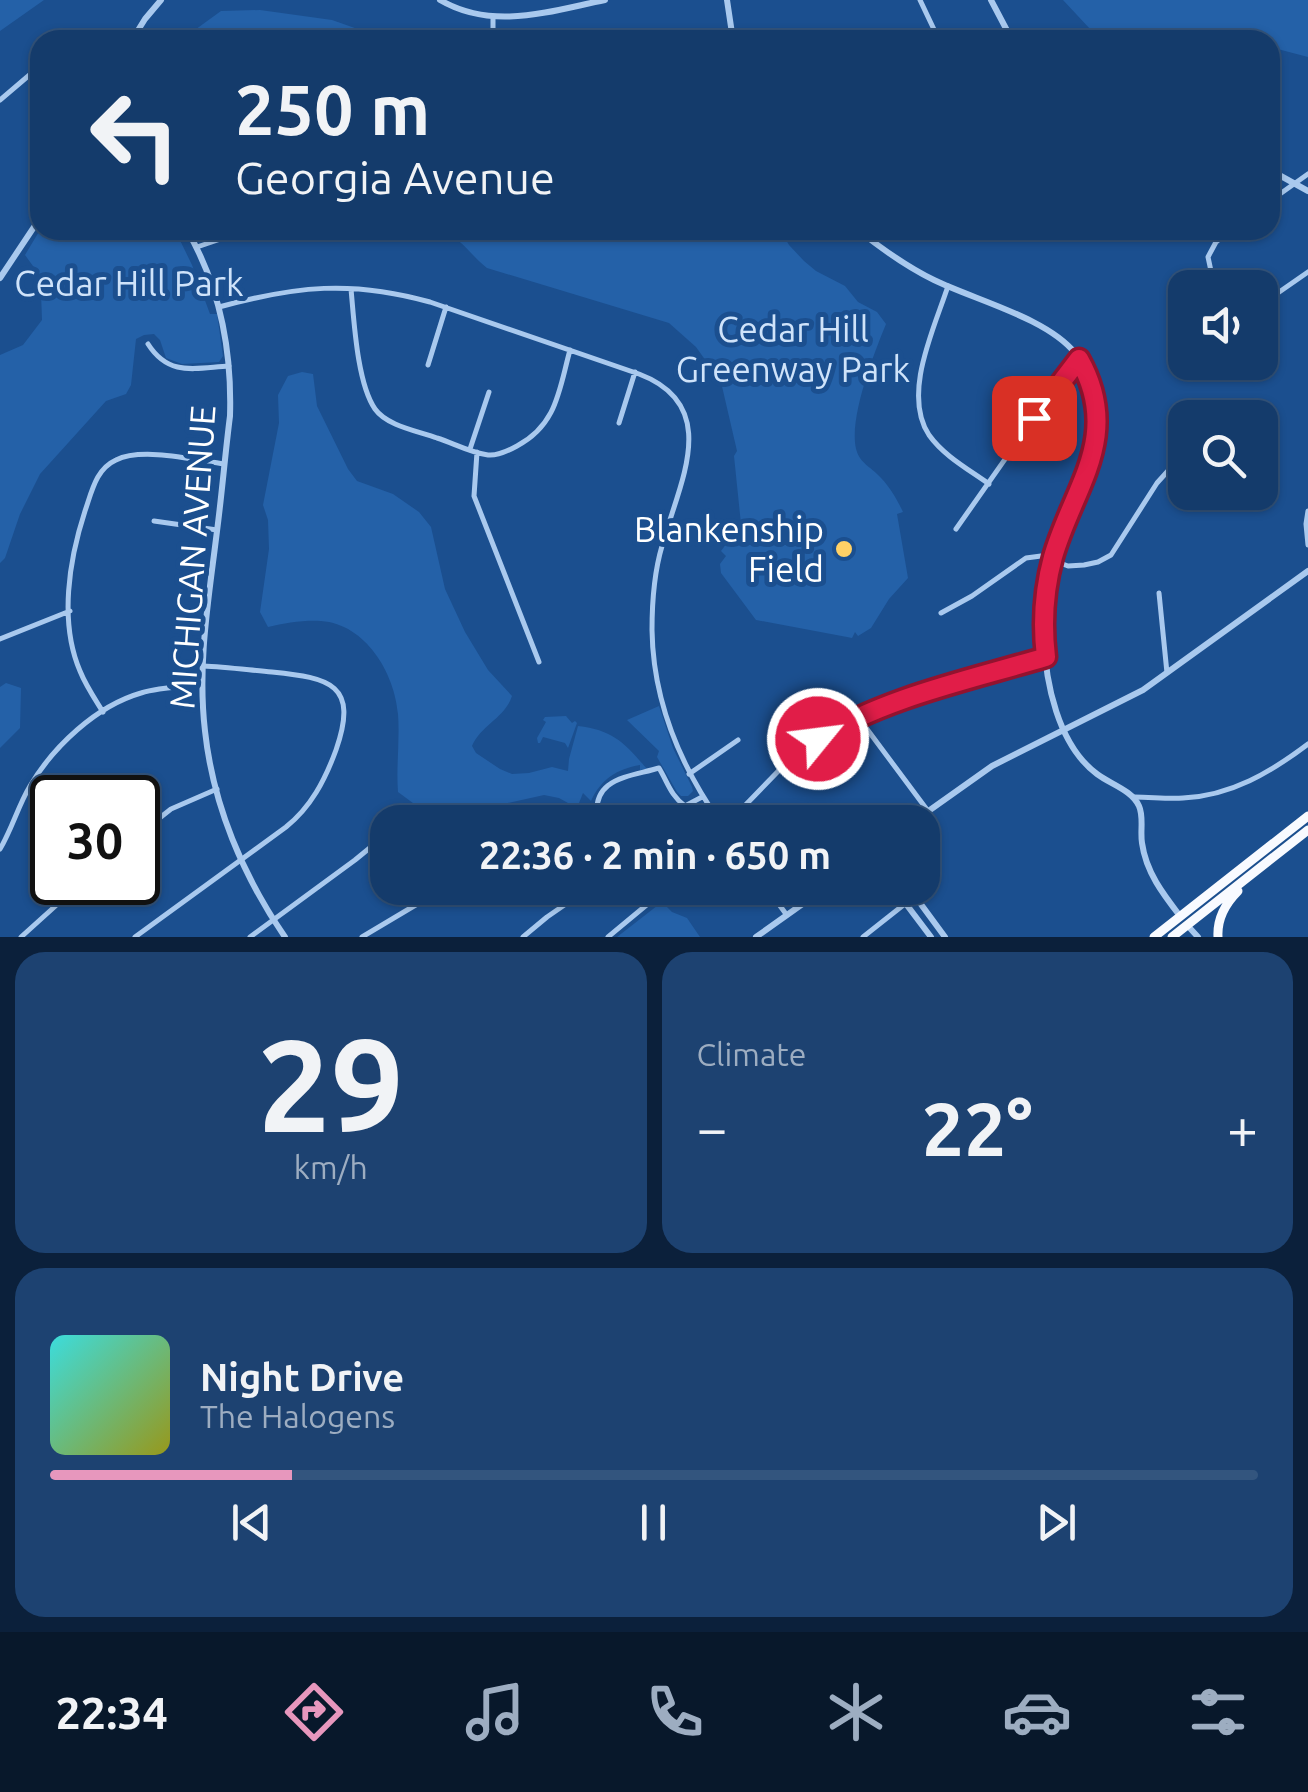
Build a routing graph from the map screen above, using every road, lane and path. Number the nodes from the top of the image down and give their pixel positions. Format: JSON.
{"nodes":[{"id":1,"x":161,"y":0,"type":"edge"},
{"id":2,"x":440,"y":0,"type":"edge"},
{"id":3,"x":601,"y":0,"type":"edge"},
{"id":4,"x":727,"y":0,"type":"edge"},
{"id":5,"x":920,"y":0,"type":"edge"},
{"id":6,"x":991,"y":0,"type":"edge"},
{"id":7,"x":493,"y":17,"type":"junction"},
{"id":8,"x":138,"y":30,"type":"edge"},
{"id":9,"x":493,"y":30,"type":"edge"},
{"id":10,"x":732,"y":30,"type":"edge"},
{"id":11,"x":934,"y":30,"type":"edge"},
{"id":12,"x":1007,"y":30,"type":"edge"},
{"id":13,"x":30,"y":74,"type":"edge"},
{"id":14,"x":0,"y":100,"type":"edge"},
{"id":15,"x":1308,"y":174,"type":"edge"},
{"id":16,"x":1280,"y":175,"type":"edge"},
{"id":17,"x":1296,"y":183,"type":"junction"},
{"id":18,"x":1308,"y":192,"type":"edge"},
{"id":19,"x":1280,"y":195,"type":"edge"},
{"id":20,"x":30,"y":233,"type":"edge"},
{"id":21,"x":194,"y":240,"type":"edge"},
{"id":22,"x":216,"y":240,"type":"edge"},
{"id":23,"x":871,"y":240,"type":"edge"},
{"id":24,"x":1218,"y":240,"type":"edge"},
{"id":25,"x":197,"y":246,"type":"junction"},
{"id":26,"x":1211,"y":270,"type":"edge"},
{"id":27,"x":1308,"y":272,"type":"edge"},
{"id":28,"x":0,"y":278,"type":"edge"},
{"id":29,"x":948,"y":286,"type":"junction"},
{"id":30,"x":351,"y":288,"type":"junction"},
{"id":31,"x":1278,"y":293,"type":"edge"},
{"id":32,"x":219,"y":307,"type":"junction"},
{"id":33,"x":446,"y":308,"type":"junction"},
{"id":34,"x":148,"y":344,"type":"dead end"},
{"id":35,"x":570,"y":350,"type":"junction"},
{"id":36,"x":1079,"y":359,"type":"junction"},
{"id":37,"x":229,"y":366,"type":"junction"},
{"id":38,"x":428,"y":366,"type":"dead end"},
{"id":39,"x":635,"y":372,"type":"junction"},
{"id":40,"x":489,"y":392,"type":"dead end"},
{"id":41,"x":619,"y":423,"type":"dead end"},
{"id":42,"x":474,"y":451,"type":"junction"},
{"id":43,"x":224,"y":464,"type":"junction"},
{"id":44,"x":1168,"y":471,"type":"edge"},
{"id":45,"x":989,"y":484,"type":"junction"},
{"id":46,"x":1308,"y":511,"type":"edge"},
{"id":47,"x":154,"y":521,"type":"dead end"},
{"id":48,"x":218,"y":530,"type":"junction"},
{"id":49,"x":956,"y":530,"type":"dead end"},
{"id":50,"x":1308,"y":545,"type":"edge"},
{"id":51,"x":1052,"y":560,"type":"junction"},
{"id":52,"x":1308,"y":571,"type":"edge"},
{"id":53,"x":1159,"y":593,"type":"dead end"},
{"id":54,"x":70,"y":612,"type":"junction"},
{"id":55,"x":941,"y":612,"type":"dead end"},
{"id":56,"x":0,"y":639,"type":"edge"},
{"id":57,"x":1046,"y":657,"type":"junction"},
{"id":58,"x":539,"y":662,"type":"dead end"},
{"id":59,"x":203,"y":666,"type":"junction"},
{"id":60,"x":1167,"y":673,"type":"junction"},
{"id":61,"x":202,"y":685,"type":"junction"},
{"id":62,"x":103,"y":712,"type":"junction"},
{"id":63,"x":857,"y":716,"type":"junction"},
{"id":64,"x":1064,"y":729,"type":"junction"},
{"id":65,"x":738,"y":740,"type":"dead end"},
{"id":66,"x":1308,"y":744,"type":"edge"},
{"id":67,"x":689,"y":774,"type":"junction"},
{"id":68,"x":217,"y":788,"type":"junction"},
{"id":69,"x":702,"y":797,"type":"junction"},
{"id":70,"x":1133,"y":797,"type":"junction"},
{"id":71,"x":598,"y":805,"type":"edge"},
{"id":72,"x":684,"y":805,"type":"edge"},
{"id":73,"x":688,"y":805,"type":"edge"},
{"id":74,"x":708,"y":805,"type":"edge"},
{"id":75,"x":745,"y":805,"type":"edge"},
{"id":76,"x":924,"y":805,"type":"edge"},
{"id":77,"x":935,"y":805,"type":"edge"},
{"id":78,"x":1308,"y":816,"type":"edge"},
{"id":79,"x":160,"y":818,"type":"edge"},
{"id":80,"x":1308,"y":830,"type":"edge"},
{"id":81,"x":370,"y":848,"type":"edge"},
{"id":82,"x":0,"y":849,"type":"edge"},
{"id":83,"x":1267,"y":855,"type":"junction"},
{"id":84,"x":240,"y":860,"type":"junction"},
{"id":85,"x":1260,"y":867,"type":"junction"},
{"id":86,"x":56,"y":905,"type":"edge"},
{"id":87,"x":416,"y":905,"type":"edge"},
{"id":88,"x":564,"y":905,"type":"edge"},
{"id":89,"x":646,"y":905,"type":"edge"},
{"id":90,"x":779,"y":905,"type":"edge"},
{"id":91,"x":800,"y":905,"type":"edge"},
{"id":92,"x":903,"y":905,"type":"edge"},
{"id":93,"x":907,"y":905,"type":"edge"},
{"id":94,"x":922,"y":905,"type":"edge"},
{"id":95,"x":786,"y":914,"type":"junction"},
{"id":96,"x":273,"y":920,"type":"junction"},
{"id":97,"x":1184,"y":920,"type":"junction"},
{"id":98,"x":21,"y":937,"type":"edge"},
{"id":99,"x":134,"y":937,"type":"edge"},
{"id":100,"x":250,"y":937,"type":"edge"},
{"id":101,"x":285,"y":937,"type":"edge"},
{"id":102,"x":362,"y":937,"type":"edge"},
{"id":103,"x":523,"y":937,"type":"edge"},
{"id":104,"x":608,"y":937,"type":"edge"},
{"id":105,"x":756,"y":937,"type":"edge"},
{"id":106,"x":863,"y":937,"type":"edge"},
{"id":107,"x":931,"y":937,"type":"edge"},
{"id":108,"x":946,"y":937,"type":"edge"},
{"id":109,"x":1154,"y":937,"type":"edge"},
{"id":110,"x":1172,"y":937,"type":"edge"},
{"id":111,"x":1198,"y":937,"type":"edge"},
{"id":112,"x":1218,"y":937,"type":"edge"}],
"edges":[{"from":1,"to":8,"type":"street"},
{"from":2,"to":7,"type":"street"},
{"from":3,"to":7,"type":"street"},
{"from":4,"to":10,"type":"street"},
{"from":5,"to":11,"type":"street"},
{"from":6,"to":12,"type":"street"},
{"from":7,"to":9,"type":"street"},
{"from":13,"to":14,"type":"street"},
{"from":15,"to":17,"type":"street"},
{"from":16,"to":17,"type":"street"},
{"from":17,"to":18,"type":"street"},
{"from":17,"to":19,"type":"street"},
{"from":20,"to":28,"type":"street"},
{"from":21,"to":25,"type":"street","name":"MICHIGAN AVENUE"},
{"from":22,"to":25,"type":"street"},
{"from":23,"to":29,"type":"street"},
{"from":24,"to":26,"type":"street"},
{"from":25,"to":32,"type":"street","name":"MICHIGAN AVENUE"},
{"from":27,"to":31,"type":"street"},
{"from":29,"to":36,"type":"street"},
{"from":29,"to":45,"type":"street"},
{"from":30,"to":32,"type":"street"},
{"from":30,"to":33,"type":"street"},
{"from":30,"to":42,"type":"street"},
{"from":32,"to":37,"type":"street","name":"MICHIGAN AVENUE"},
{"from":33,"to":35,"type":"street"},
{"from":33,"to":38,"type":"street"},
{"from":34,"to":37,"type":"street"},
{"from":35,"to":39,"type":"street"},
{"from":35,"to":42,"type":"street"},
{"from":36,"to":45,"type":"street"},
{"from":36,"to":51,"type":"street"},
{"from":37,"to":43,"type":"street","name":"MICHIGAN AVENUE"},
{"from":39,"to":41,"type":"street"},
{"from":39,"to":67,"type":"street"},
{"from":40,"to":42,"type":"street"},
{"from":42,"to":58,"type":"street"},
{"from":43,"to":48,"type":"street","name":"MICHIGAN AVENUE"},
{"from":43,"to":54,"type":"street"},
{"from":44,"to":51,"type":"street"},
{"from":45,"to":49,"type":"street"},
{"from":46,"to":50,"type":"street"},
{"from":47,"to":48,"type":"street"},
{"from":48,"to":59,"type":"street","name":"MICHIGAN AVENUE"},
{"from":51,"to":55,"type":"street"},
{"from":51,"to":57,"type":"street"},
{"from":52,"to":60,"type":"street"},
{"from":53,"to":60,"type":"street"},
{"from":54,"to":56,"type":"street"},
{"from":54,"to":62,"type":"street"},
{"from":57,"to":63,"type":"street"},
{"from":57,"to":64,"type":"street"},
{"from":59,"to":61,"type":"street","name":"MICHIGAN AVENUE"},
{"from":59,"to":84,"type":"street"},
{"from":60,"to":64,"type":"street"},
{"from":61,"to":62,"type":"street"},
{"from":61,"to":68,"type":"street","name":"MICHIGAN AVENUE"},
{"from":62,"to":82,"type":"street"},
{"from":63,"to":75,"type":"street"},
{"from":63,"to":76,"type":"street"},
{"from":64,"to":70,"type":"street"},
{"from":64,"to":77,"type":"street"},
{"from":65,"to":67,"type":"street"},
{"from":66,"to":70,"type":"street"},
{"from":67,"to":69,"type":"street"},
{"from":68,"to":79,"type":"street"},
{"from":68,"to":84,"type":"street","name":"MICHIGAN AVENUE"},
{"from":69,"to":73,"type":"street"},
{"from":69,"to":74,"type":"street"},
{"from":70,"to":97,"type":"street"},
{"from":71,"to":72,"type":"street"},
{"from":78,"to":83,"type":"highway"},
{"from":80,"to":83,"type":"highway"},
{"from":81,"to":96,"type":"street"},
{"from":83,"to":85,"type":"highway"},
{"from":83,"to":97,"type":"highway"},
{"from":84,"to":96,"type":"street","name":"MICHIGAN AVENUE"},
{"from":84,"to":99,"type":"street"},
{"from":85,"to":97,"type":"highway"},
{"from":85,"to":112,"type":"highway"},
{"from":86,"to":98,"type":"street"},
{"from":87,"to":102,"type":"street"},
{"from":88,"to":103,"type":"street"},
{"from":89,"to":104,"type":"street"},
{"from":90,"to":95,"type":"street"},
{"from":91,"to":95,"type":"street"},
{"from":92,"to":106,"type":"street"},
{"from":93,"to":107,"type":"street"},
{"from":94,"to":108,"type":"street"},
{"from":95,"to":105,"type":"street"},
{"from":96,"to":100,"type":"street"},
{"from":96,"to":101,"type":"street","name":"MICHIGAN AVENUE"},
{"from":97,"to":109,"type":"highway"},
{"from":97,"to":110,"type":"highway"},
{"from":97,"to":111,"type":"street"}]}
